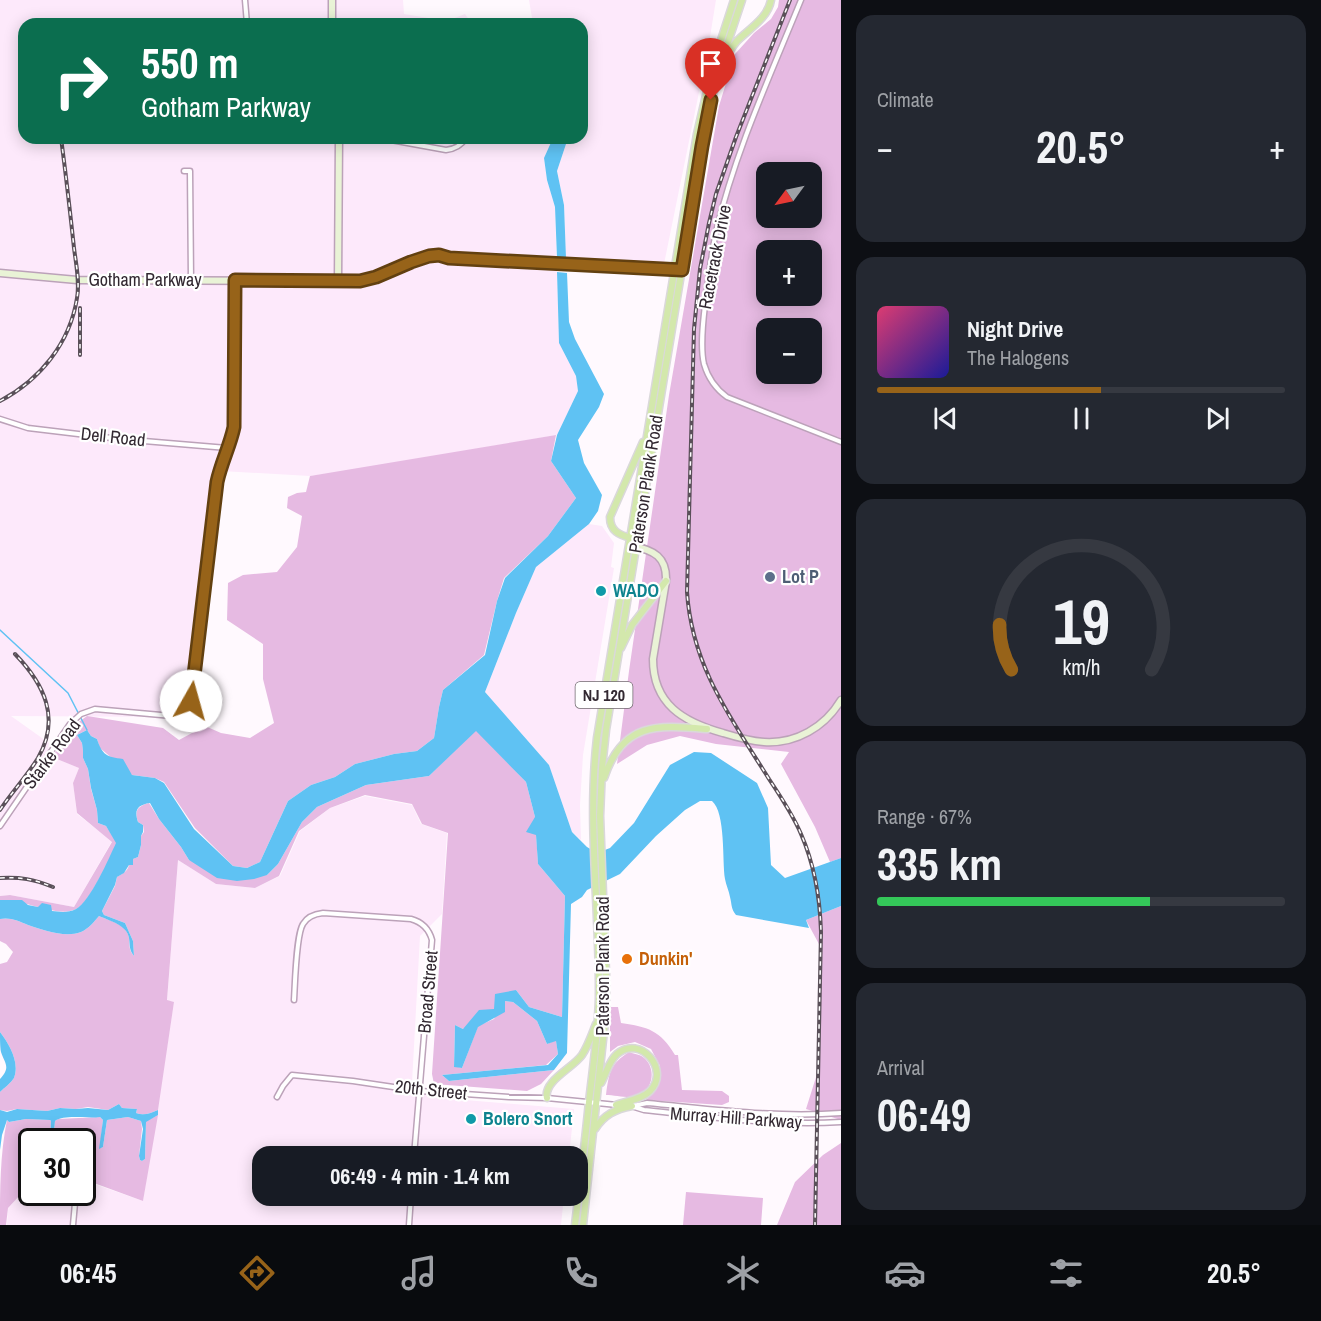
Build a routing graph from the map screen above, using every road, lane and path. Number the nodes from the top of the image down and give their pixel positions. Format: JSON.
{"nodes":[{"id":1,"x":245,"y":0,"type":"edge"},
{"id":2,"x":332,"y":0,"type":"edge"},
{"id":3,"x":734,"y":0,"type":"edge"},
{"id":4,"x":742,"y":0,"type":"edge"},
{"id":5,"x":771,"y":0,"type":"edge"},
{"id":6,"x":801,"y":0,"type":"edge"},
{"id":7,"x":246,"y":18,"type":"edge"},
{"id":8,"x":332,"y":18,"type":"edge"},
{"id":9,"x":718,"y":73,"type":"junction"},
{"id":10,"x":339,"y":144,"type":"edge"},
{"id":11,"x":413,"y":144,"type":"edge"},
{"id":12,"x":462,"y":144,"type":"edge"},
{"id":13,"x":184,"y":171,"type":"dead end"},
{"id":14,"x":678,"y":270,"type":"junction"},
{"id":15,"x":0,"y":273,"type":"edge"},
{"id":16,"x":191,"y":280,"type":"junction"},
{"id":17,"x":235,"y":280,"type":"junction"},
{"id":18,"x":338,"y":280,"type":"junction"},
{"id":19,"x":0,"y":419,"type":"edge"},
{"id":20,"x":647,"y":433,"type":"junction"},
{"id":21,"x":841,"y":442,"type":"edge"},
{"id":22,"x":227,"y":448,"type":"junction"},
{"id":23,"x":633,"y":538,"type":"junction"},
{"id":24,"x":632,"y":546,"type":"junction"},
{"id":25,"x":666,"y":581,"type":"junction"},
{"id":26,"x":618,"y":656,"type":"junction"},
{"id":27,"x":841,"y":700,"type":"edge"},
{"id":28,"x":707,"y":729,"type":"junction"},
{"id":29,"x":600,"y":787,"type":"junction"},
{"id":30,"x":0,"y":826,"type":"edge"},
{"id":31,"x":597,"y":846,"type":"junction"},
{"id":32,"x":599,"y":890,"type":"junction"},
{"id":33,"x":294,"y":1000,"type":"dead end"},
{"id":34,"x":598,"y":1020,"type":"junction"},
{"id":35,"x":598,"y":1089,"type":"junction"},
{"id":36,"x":420,"y":1091,"type":"junction"},
{"id":37,"x":278,"y":1097,"type":"dead end"},
{"id":38,"x":547,"y":1098,"type":"junction"},
{"id":39,"x":593,"y":1102,"type":"junction"},
{"id":40,"x":616,"y":1105,"type":"junction"},
{"id":41,"x":632,"y":1106,"type":"junction"},
{"id":42,"x":841,"y":1113,"type":"edge"},
{"id":43,"x":841,"y":1122,"type":"edge"},
{"id":44,"x":594,"y":1132,"type":"junction"},
{"id":45,"x":415,"y":1146,"type":"edge"},
{"id":46,"x":75,"y":1206,"type":"edge"},
{"id":47,"x":410,"y":1206,"type":"edge"},
{"id":48,"x":73,"y":1225,"type":"edge"},
{"id":49,"x":409,"y":1225,"type":"edge"},
{"id":50,"x":575,"y":1225,"type":"edge"},
{"id":51,"x":583,"y":1225,"type":"edge"}],
"edges":[{"from":1,"to":7,"type":"street"},
{"from":2,"to":8,"type":"street"},
{"from":3,"to":14,"type":"main road","name":"Paterson Plank Road","number":"NJ 120"},
{"from":4,"to":9,"type":"main road","name":"Paterson Plank Road","number":"NJ 120"},
{"from":5,"to":9,"type":"main road"},
{"from":6,"to":21,"type":"street","name":"Racetrack Drive"},
{"from":9,"to":14,"type":"main road","name":"Paterson Plank Road","number":"NJ 120"},
{"from":10,"to":18,"type":"street"},
{"from":11,"to":12,"type":"street"},
{"from":13,"to":16,"type":"street"},
{"from":14,"to":18,"type":"street","name":"Gotham Parkway"},
{"from":14,"to":20,"type":"main road","name":"Paterson Plank Road","number":"NJ 120"},
{"from":14,"to":23,"type":"main road","name":"Paterson Plank Road","number":"NJ 120"},
{"from":15,"to":16,"type":"street","name":"Gotham Parkway"},
{"from":16,"to":17,"type":"street","name":"Gotham Parkway"},
{"from":17,"to":18,"type":"street","name":"Gotham Parkway"},
{"from":17,"to":22,"type":"street","name":"Starke Road"},
{"from":19,"to":22,"type":"street","name":"Dell Road"},
{"from":20,"to":23,"type":"main road","name":"Paterson Plank Road","number":"NJ 120"},
{"from":20,"to":23,"type":"main road"},
{"from":22,"to":30,"type":"street","name":"Starke Road"},
{"from":23,"to":24,"type":"main road","name":"Paterson Plank Road","number":"NJ 120"},
{"from":24,"to":25,"type":"street"},
{"from":24,"to":26,"type":"main road","name":"Paterson Plank Road","number":"NJ 120"},
{"from":24,"to":31,"type":"main road","name":"Paterson Plank Road","number":"NJ 120"},
{"from":25,"to":26,"type":"main road"},
{"from":25,"to":28,"type":"street"},
{"from":26,"to":29,"type":"main road","name":"Paterson Plank Road","number":"NJ 120"},
{"from":27,"to":28,"type":"street"},
{"from":28,"to":29,"type":"main road"},
{"from":29,"to":31,"type":"main road","name":"Paterson Plank Road","number":"NJ 120"},
{"from":31,"to":32,"type":"main road","name":"Paterson Plank Road","number":"NJ 120"},
{"from":32,"to":34,"type":"main road","name":"Paterson Plank Road","number":"NJ 120"},
{"from":32,"to":35,"type":"main road","name":"Paterson Plank Road","number":"NJ 120"},
{"from":33,"to":36,"type":"street","name":"Broad Street"},
{"from":34,"to":38,"type":"main road"},
{"from":34,"to":39,"type":"main road","name":"Paterson Plank Road","number":"NJ 120"},
{"from":35,"to":39,"type":"main road","name":"Paterson Plank Road","number":"NJ 120"},
{"from":35,"to":40,"type":"main road"},
{"from":36,"to":37,"type":"street","name":"20th Street"},
{"from":36,"to":38,"type":"street","name":"20th Street"},
{"from":36,"to":45,"type":"street","name":"Broad Street"},
{"from":38,"to":39,"type":"street","name":"20th Street"},
{"from":39,"to":40,"type":"street","name":"Murray Hill Parkway"},
{"from":39,"to":44,"type":"main road","name":"Paterson Plank Road","number":"NJ 120"},
{"from":39,"to":50,"type":"main road","name":"Paterson Plank Road","number":"NJ 120"},
{"from":40,"to":41,"type":"street","name":"Murray Hill Parkway"},
{"from":41,"to":42,"type":"street","name":"Murray Hill Parkway"},
{"from":41,"to":43,"type":"street","name":"Murray Hill Parkway"},
{"from":41,"to":44,"type":"main road"},
{"from":44,"to":51,"type":"main road","name":"Paterson Plank Road","number":"NJ 120"},
{"from":46,"to":48,"type":"street"},
{"from":47,"to":49,"type":"street"}]}
